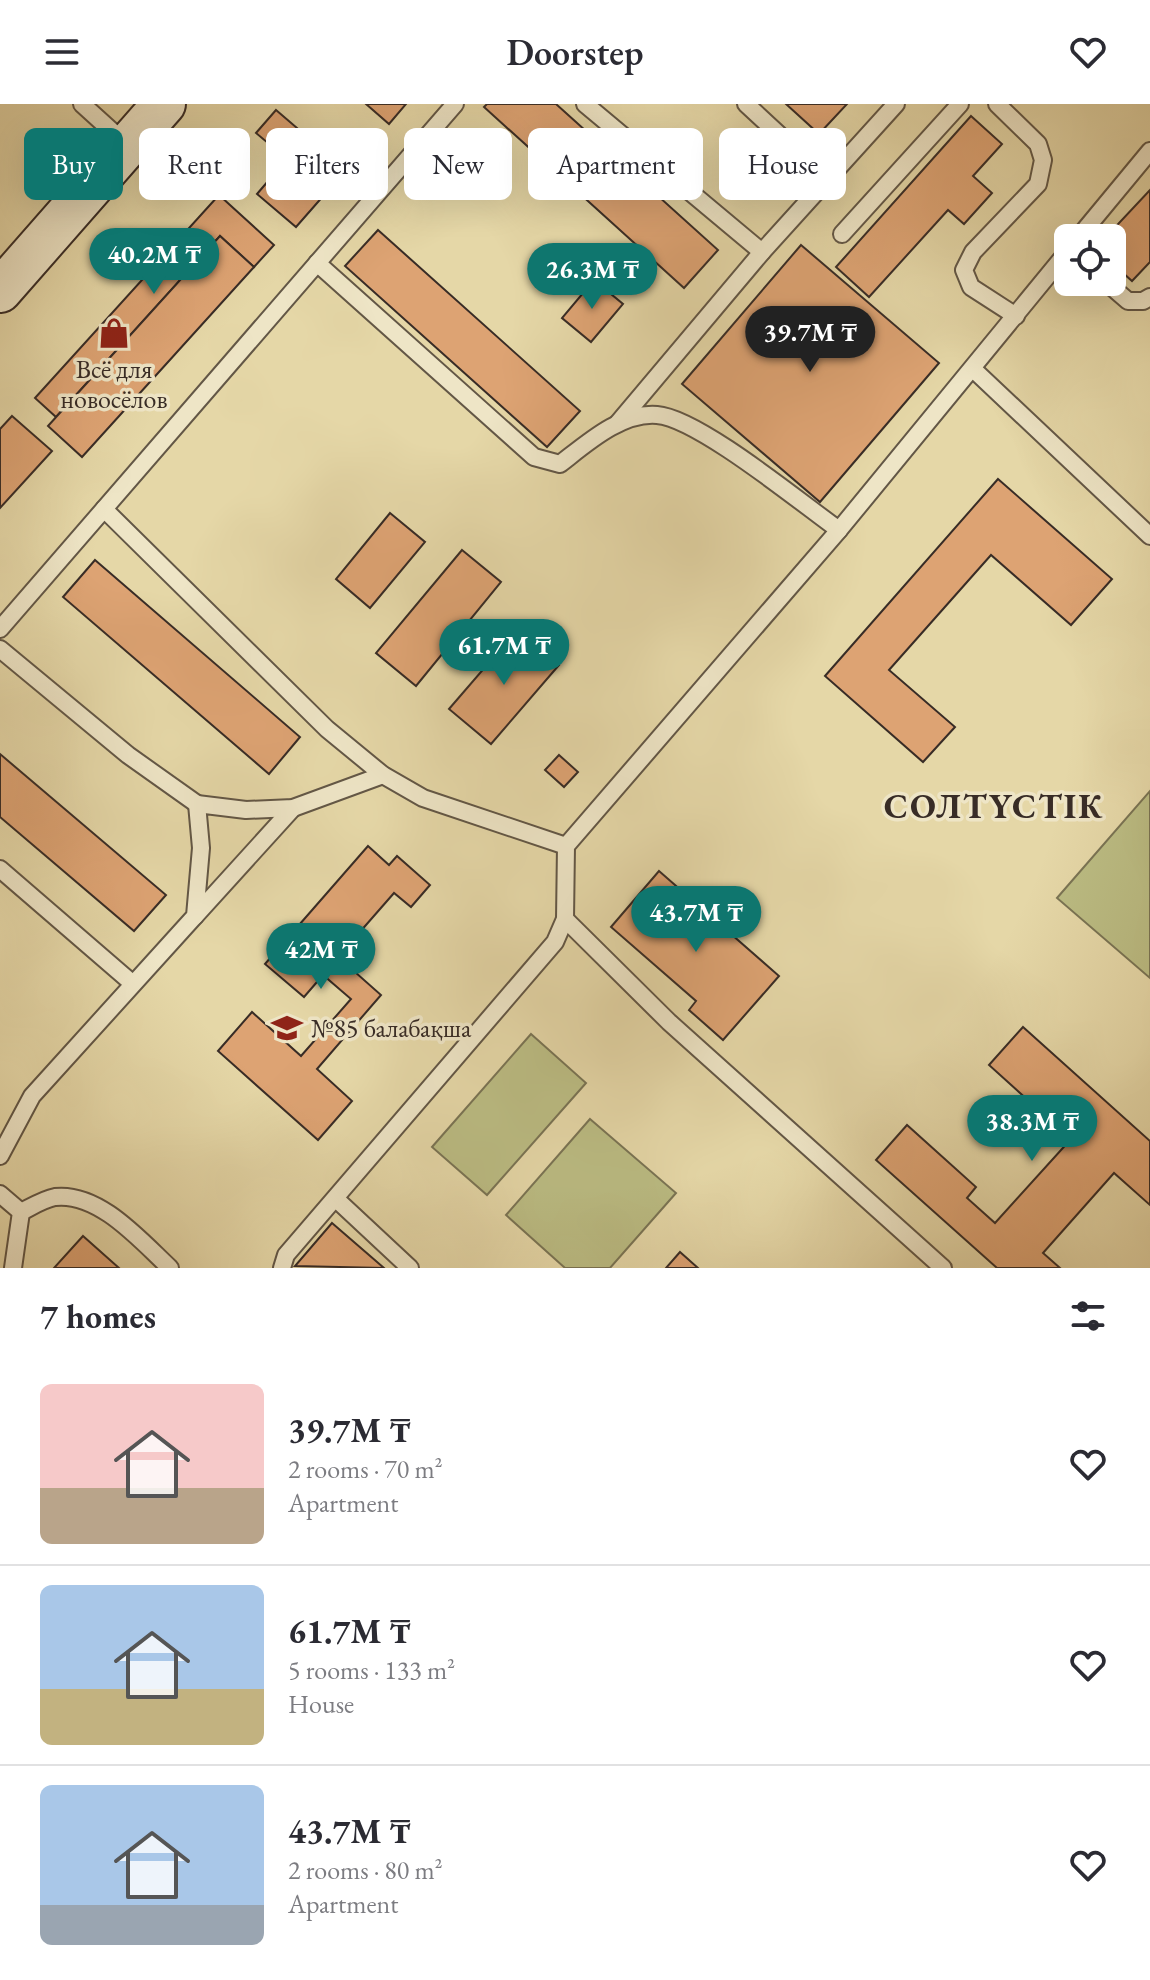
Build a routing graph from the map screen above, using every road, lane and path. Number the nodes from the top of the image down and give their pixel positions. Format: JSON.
{"nodes":[{"id":1,"x":82,"y":104,"type":"edge"},
{"id":2,"x":164,"y":104,"type":"edge"},
{"id":3,"x":455,"y":104,"type":"edge"},
{"id":4,"x":585,"y":104,"type":"edge"},
{"id":5,"x":746,"y":104,"type":"edge"},
{"id":6,"x":896,"y":104,"type":"edge"},
{"id":7,"x":960,"y":104,"type":"edge"},
{"id":8,"x":997,"y":104,"type":"edge"},
{"id":9,"x":772,"y":128,"type":"edge"},
{"id":10,"x":127,"y":145,"type":"junction"},
{"id":11,"x":1150,"y":151,"type":"edge"},
{"id":12,"x":846,"y":158,"type":"edge"},
{"id":13,"x":808,"y":200,"type":"edge"},
{"id":14,"x":1090,"y":224,"type":"edge"},
{"id":15,"x":842,"y":234,"type":"dead end"},
{"id":16,"x":762,"y":252,"type":"junction"},
{"id":17,"x":317,"y":263,"type":"junction"},
{"id":18,"x":1054,"y":268,"type":"edge"},
{"id":19,"x":0,"y":291,"type":"edge"},
{"id":20,"x":1122,"y":296,"type":"edge"},
{"id":21,"x":1150,"y":297,"type":"edge"},
{"id":22,"x":1016,"y":316,"type":"junction"},
{"id":23,"x":973,"y":369,"type":"junction"},
{"id":24,"x":618,"y":423,"type":"junction"},
{"id":25,"x":104,"y":509,"type":"junction"},
{"id":26,"x":839,"y":530,"type":"junction"},
{"id":27,"x":1150,"y":536,"type":"edge"},
{"id":28,"x":1,"y":627,"type":"edge"},
{"id":29,"x":0,"y":649,"type":"edge"},
{"id":30,"x":383,"y":775,"type":"junction"},
{"id":31,"x":197,"y":804,"type":"junction"},
{"id":32,"x":293,"y":808,"type":"junction"},
{"id":33,"x":566,"y":846,"type":"junction"},
{"id":34,"x":0,"y":869,"type":"edge"},
{"id":35,"x":195,"y":916,"type":"junction"},
{"id":36,"x":565,"y":919,"type":"junction"},
{"id":37,"x":132,"y":983,"type":"junction"},
{"id":38,"x":0,"y":1156,"type":"edge"},
{"id":39,"x":0,"y":1194,"type":"edge"},
{"id":40,"x":336,"y":1199,"type":"junction"},
{"id":41,"x":21,"y":1212,"type":"junction"},
{"id":42,"x":13,"y":1268,"type":"edge"},
{"id":43,"x":170,"y":1268,"type":"edge"},
{"id":44,"x":282,"y":1268,"type":"edge"},
{"id":45,"x":410,"y":1268,"type":"edge"},
{"id":46,"x":943,"y":1268,"type":"edge"}],
"edges":[{"from":1,"to":10,"type":"lane"},
{"from":2,"to":10,"type":"main road"},
{"from":3,"to":17,"type":"lane"},
{"from":4,"to":16,"type":"lane"},
{"from":5,"to":9,"type":"lane"},
{"from":6,"to":12,"type":"lane"},
{"from":7,"to":15,"type":"lane"},
{"from":8,"to":22,"type":"lane"},
{"from":10,"to":19,"type":"main road"},
{"from":11,"to":14,"type":"lane"},
{"from":13,"to":16,"type":"lane"},
{"from":16,"to":24,"type":"lane"},
{"from":17,"to":24,"type":"lane"},
{"from":17,"to":25,"type":"lane"},
{"from":18,"to":22,"type":"lane"},
{"from":20,"to":21,"type":"lane"},
{"from":22,"to":23,"type":"lane"},
{"from":23,"to":26,"type":"lane"},
{"from":23,"to":27,"type":"lane"},
{"from":24,"to":26,"type":"lane"},
{"from":25,"to":28,"type":"lane"},
{"from":25,"to":30,"type":"lane"},
{"from":26,"to":33,"type":"lane"},
{"from":29,"to":31,"type":"lane"},
{"from":30,"to":32,"type":"lane"},
{"from":30,"to":33,"type":"lane"},
{"from":31,"to":32,"type":"lane"},
{"from":31,"to":35,"type":"lane"},
{"from":32,"to":35,"type":"lane"},
{"from":33,"to":36,"type":"lane"},
{"from":34,"to":37,"type":"lane"},
{"from":35,"to":37,"type":"lane"},
{"from":36,"to":40,"type":"lane"},
{"from":36,"to":46,"type":"lane"},
{"from":37,"to":38,"type":"lane"},
{"from":39,"to":41,"type":"lane"},
{"from":40,"to":44,"type":"lane"},
{"from":40,"to":45,"type":"lane"},
{"from":41,"to":42,"type":"lane"},
{"from":41,"to":43,"type":"lane"}]}
